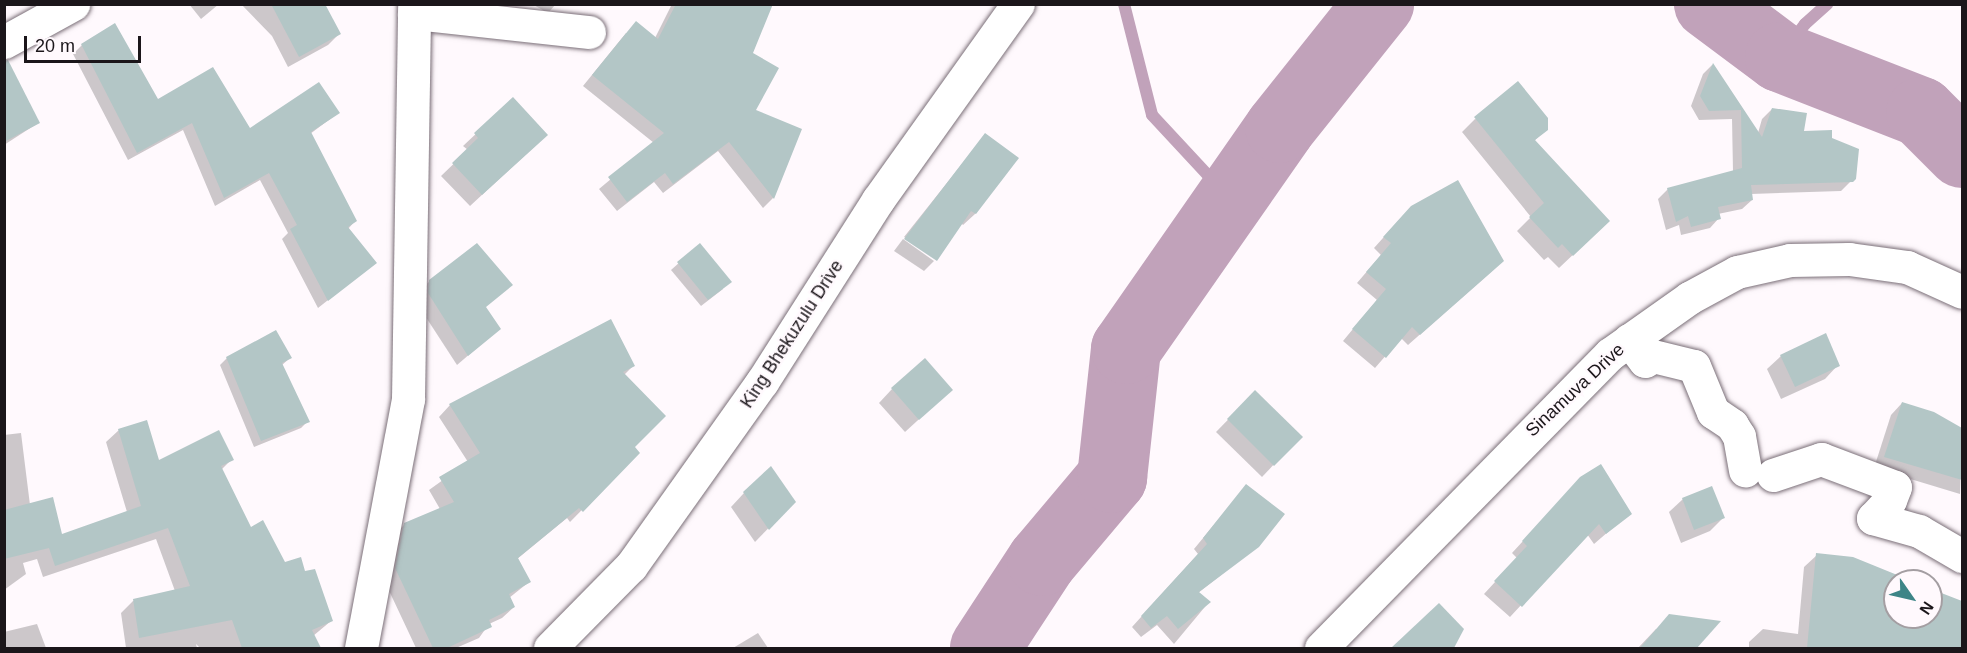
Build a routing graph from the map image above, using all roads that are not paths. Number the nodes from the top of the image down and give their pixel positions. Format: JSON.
{"nodes":[{"id":1,"x":73,"y":4,"type":"edge"},
{"id":2,"x":1018,"y":4,"type":"edge"},
{"id":3,"x":414,"y":9,"type":"edge"},
{"id":4,"x":589,"y":32,"type":"dead end"},
{"id":5,"x":4,"y":42,"type":"edge"},
{"id":6,"x":1962,"y":292,"type":"edge"},
{"id":7,"x":1629,"y":340,"type":"junction"},
{"id":8,"x":1962,"y":556,"type":"edge"},
{"id":9,"x":361,"y":648,"type":"edge"},
{"id":10,"x":549,"y":648,"type":"edge"},
{"id":11,"x":1321,"y":648,"type":"edge"}],
"edges":[{"from":1,"to":5,"type":"street"},
{"from":2,"to":10,"type":"street","name":"King Bhekuzulu Drive"},
{"from":3,"to":4,"type":"street"},
{"from":3,"to":9,"type":"street"},
{"from":6,"to":7,"type":"street","name":"Sinamuva Drive"},
{"from":7,"to":8,"type":"street"},
{"from":7,"to":11,"type":"street","name":"Sinamuva Drive"}]}
